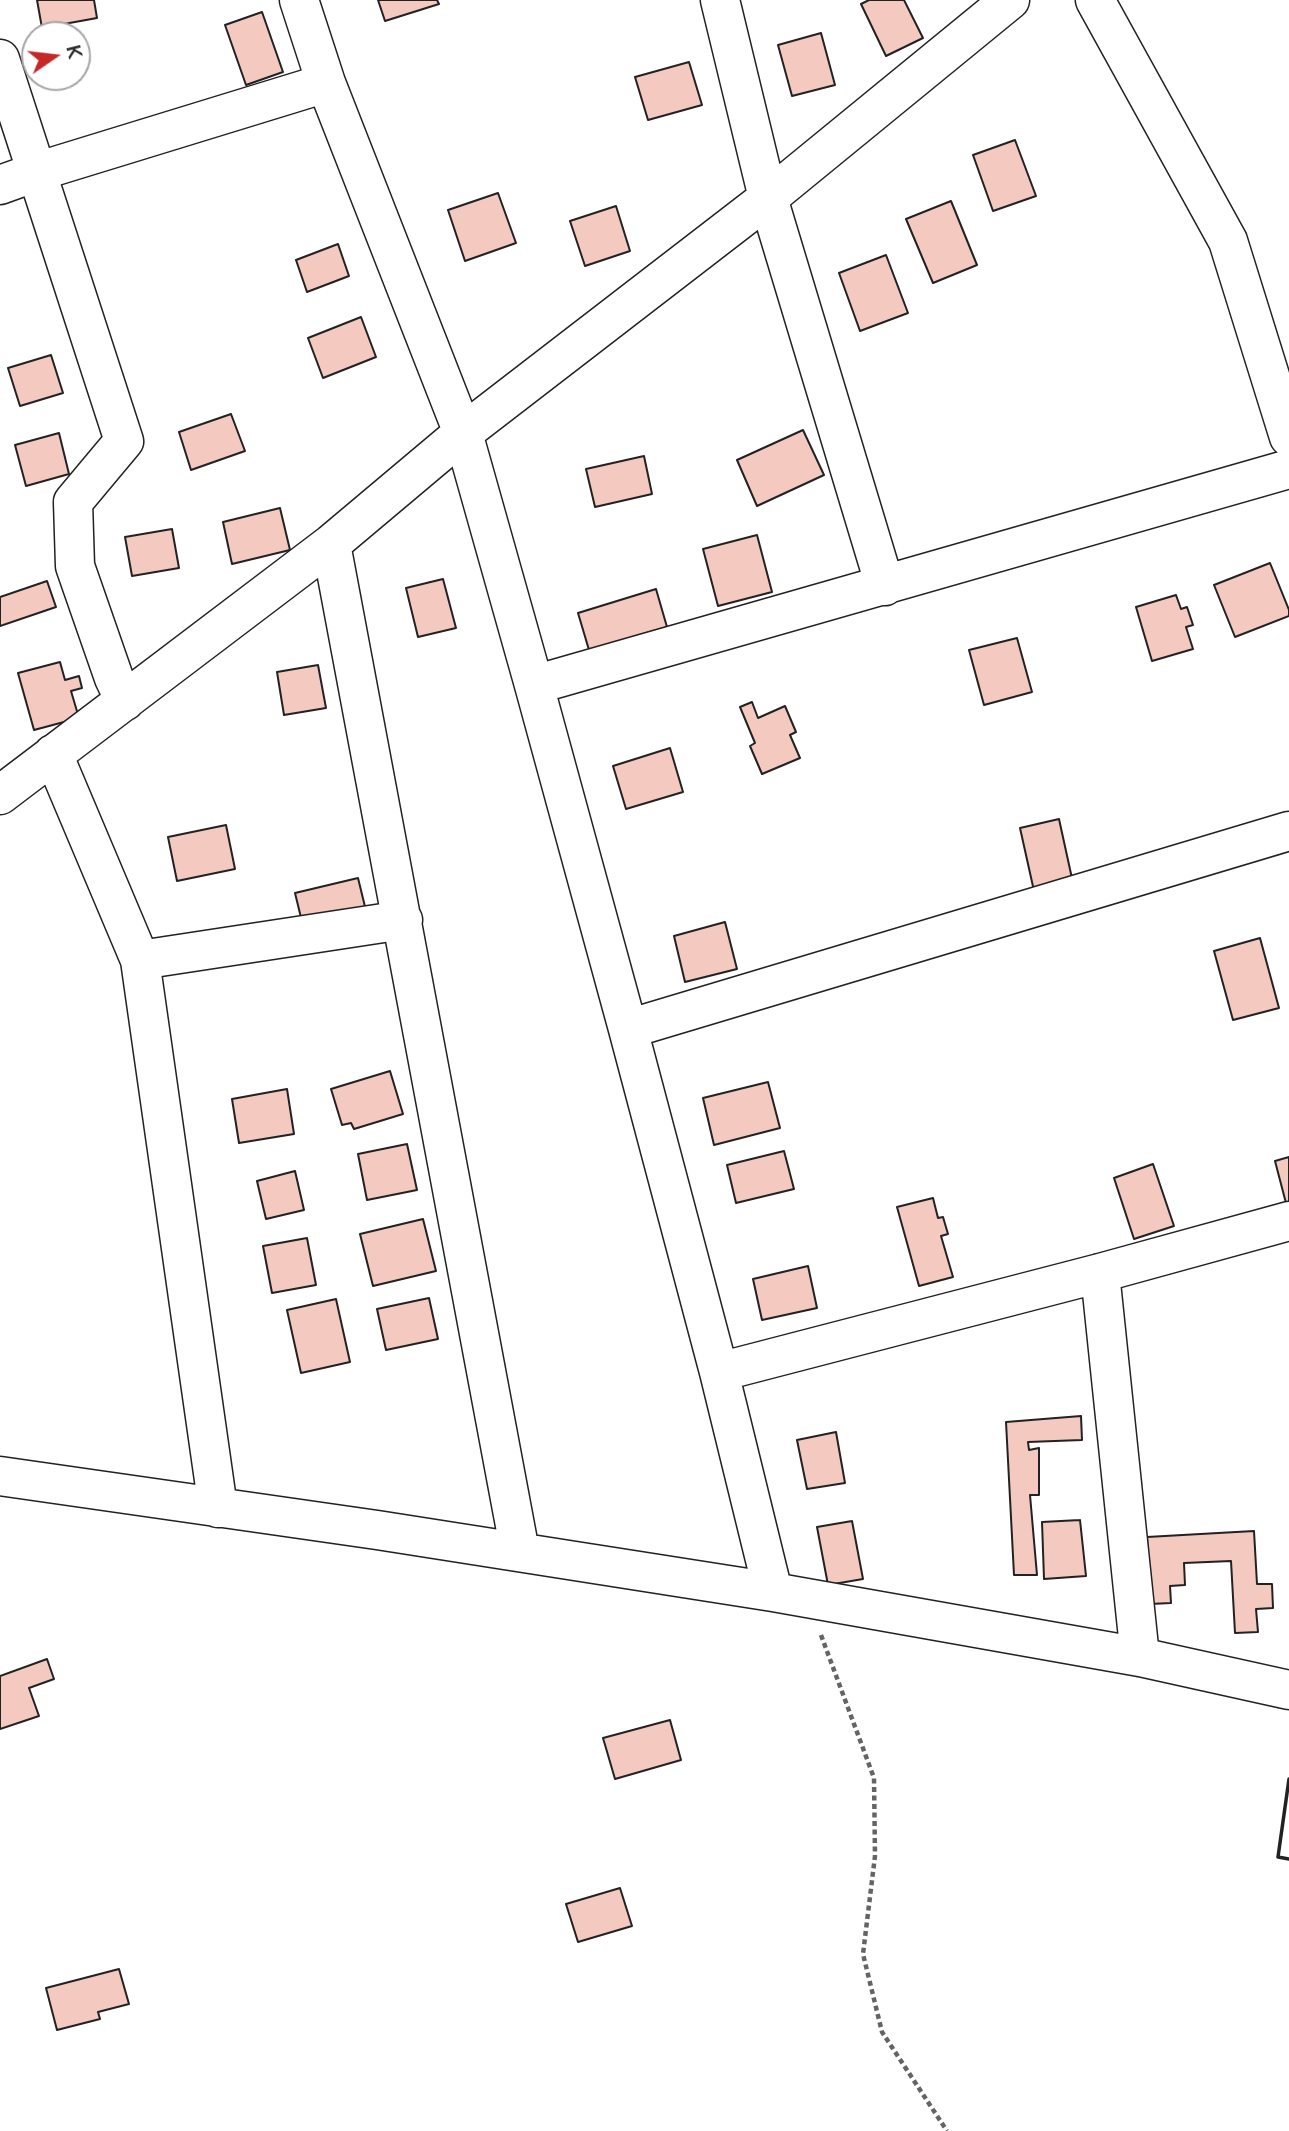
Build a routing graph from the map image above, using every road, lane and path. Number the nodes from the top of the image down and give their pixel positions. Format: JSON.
{"nodes":[{"id":1,"x":299,"y":0,"type":"edge"},
{"id":2,"x":720,"y":0,"type":"edge"},
{"id":3,"x":1010,"y":0,"type":"edge"},
{"id":4,"x":1095,"y":0,"type":"edge"},
{"id":5,"x":0,"y":59,"type":"edge"},
{"id":6,"x":326,"y":83,"type":"junction"},
{"id":7,"x":36,"y":172,"type":"junction"},
{"id":8,"x":0,"y":185,"type":"edge"},
{"id":9,"x":768,"y":198,"type":"junction"},
{"id":10,"x":463,"y":433,"type":"junction"},
{"id":11,"x":1289,"y":437,"type":"edge"},
{"id":12,"x":1289,"y":470,"type":"edge"},
{"id":13,"x":331,"y":544,"type":"junction"},
{"id":14,"x":885,"y":586,"type":"junction"},
{"id":15,"x":534,"y":685,"type":"junction"},
{"id":16,"x":125,"y":701,"type":"junction"},
{"id":17,"x":53,"y":754,"type":"junction"},
{"id":18,"x":0,"y":795,"type":"edge"},
{"id":19,"x":1289,"y":831,"type":"edge"},
{"id":20,"x":403,"y":920,"type":"junction"},
{"id":21,"x":140,"y":960,"type":"junction"},
{"id":22,"x":628,"y":1029,"type":"junction"},
{"id":23,"x":1289,"y":1221,"type":"edge"},
{"id":24,"x":1100,"y":1273,"type":"junction"},
{"id":25,"x":719,"y":1372,"type":"junction"},
{"id":26,"x":0,"y":1476,"type":"edge"},
{"id":27,"x":218,"y":1508,"type":"junction"},
{"id":28,"x":520,"y":1552,"type":"junction"},
{"id":29,"x":790,"y":1596,"type":"junction"},
{"id":30,"x":1140,"y":1657,"type":"junction"},
{"id":31,"x":1289,"y":1690,"type":"edge"},
{"id":32,"x":947,"y":2131,"type":"edge"}],
"edges":[{"from":1,"to":6,"type":"street"},
{"from":2,"to":9,"type":"street"},
{"from":3,"to":9,"type":"street"},
{"from":4,"to":11,"type":"street"},
{"from":5,"to":7,"type":"street"},
{"from":6,"to":7,"type":"street"},
{"from":6,"to":10,"type":"street"},
{"from":7,"to":8,"type":"street"},
{"from":7,"to":16,"type":"street"},
{"from":9,"to":10,"type":"street"},
{"from":9,"to":14,"type":"street"},
{"from":10,"to":13,"type":"street"},
{"from":10,"to":15,"type":"street"},
{"from":12,"to":14,"type":"street"},
{"from":13,"to":16,"type":"street"},
{"from":13,"to":20,"type":"street"},
{"from":14,"to":15,"type":"street"},
{"from":15,"to":22,"type":"street"},
{"from":16,"to":17,"type":"street"},
{"from":17,"to":18,"type":"street"},
{"from":17,"to":21,"type":"street"},
{"from":19,"to":22,"type":"street"},
{"from":20,"to":21,"type":"street"},
{"from":20,"to":28,"type":"street"},
{"from":21,"to":27,"type":"street"},
{"from":22,"to":25,"type":"street"},
{"from":23,"to":24,"type":"street"},
{"from":24,"to":25,"type":"street"},
{"from":24,"to":30,"type":"street"},
{"from":25,"to":29,"type":"street"},
{"from":26,"to":27,"type":"street"},
{"from":27,"to":28,"type":"street"},
{"from":28,"to":29,"type":"street"},
{"from":29,"to":30,"type":"street"},
{"from":29,"to":32,"type":"path"},
{"from":30,"to":31,"type":"street"}]}
